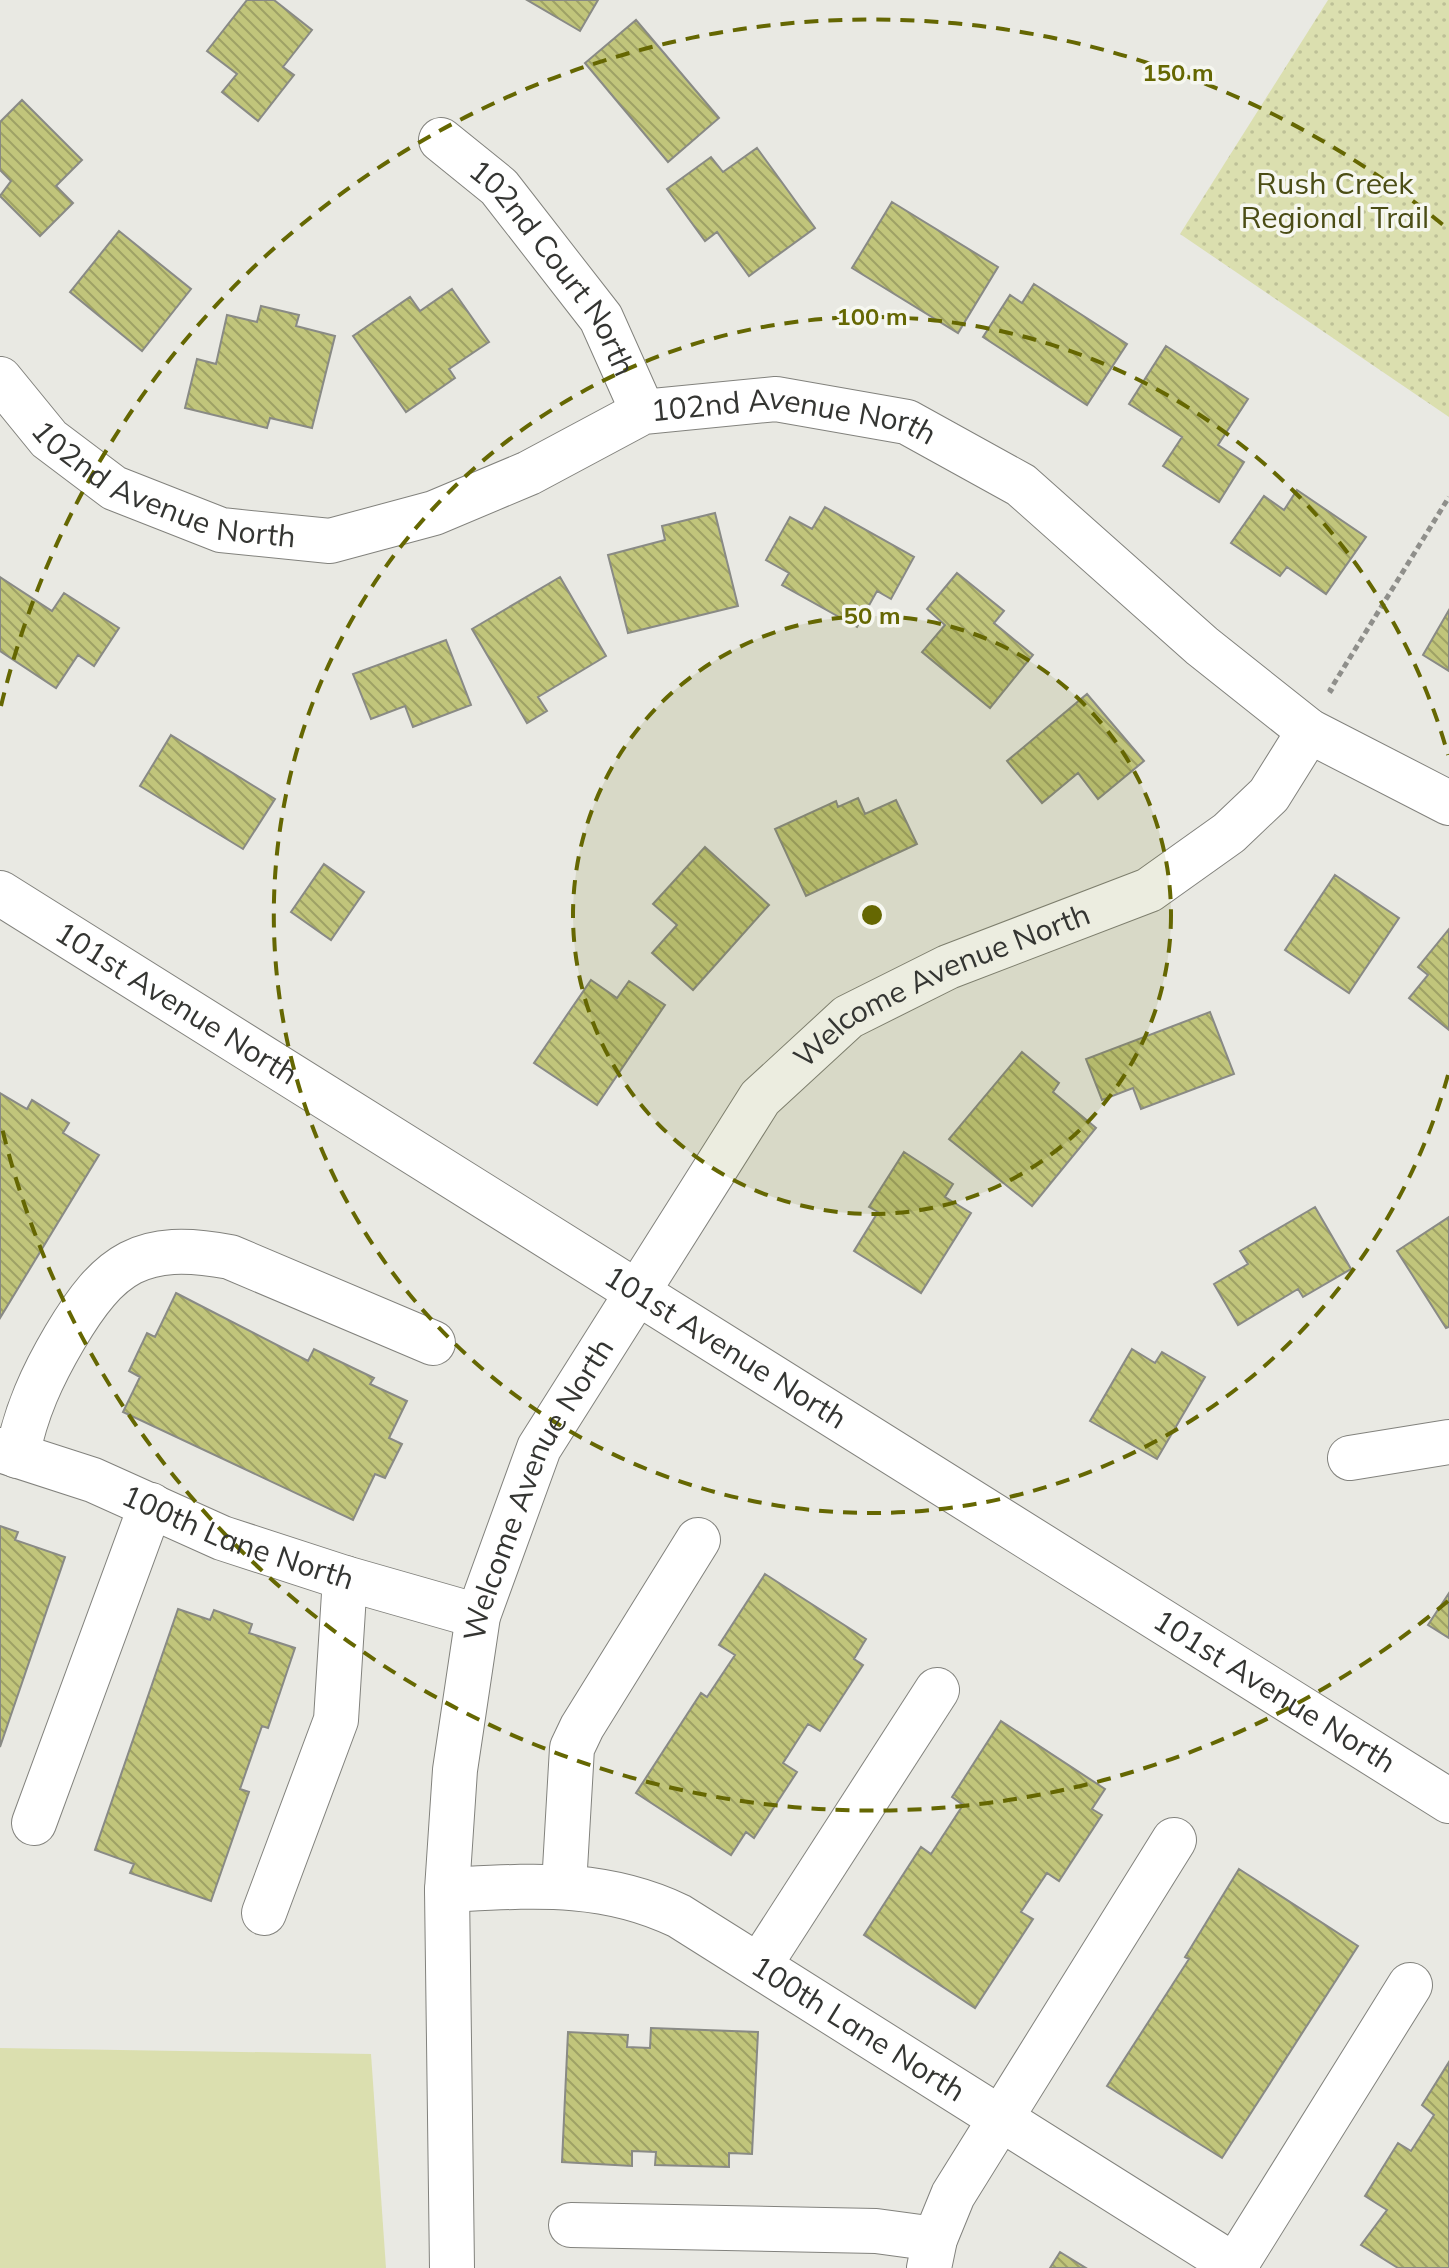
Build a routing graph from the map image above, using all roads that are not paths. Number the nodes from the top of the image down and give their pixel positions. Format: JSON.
{"nodes":[{"id":1,"x":441,"y":140,"type":"dead end"},
{"id":2,"x":0,"y":379,"type":"edge"},
{"id":3,"x":643,"y":412,"type":"junction"},
{"id":4,"x":1309,"y":731,"type":"junction"},
{"id":5,"x":1449,"y":803,"type":"edge"},
{"id":6,"x":0,"y":893,"type":"edge"},
{"id":7,"x":636,"y":1294,"type":"junction"},
{"id":8,"x":433,"y":1343,"type":"dead end"},
{"id":9,"x":1449,"y":1442,"type":"edge"},
{"id":10,"x":8,"y":1453,"type":"edge"},
{"id":11,"x":1350,"y":1458,"type":"dead end"},
{"id":12,"x":151,"y":1505,"type":"junction"},
{"id":13,"x":698,"y":1540,"type":"dead end"},
{"id":14,"x":345,"y":1578,"type":"junction"},
{"id":15,"x":478,"y":1616,"type":"junction"},
{"id":16,"x":937,"y":1690,"type":"dead end"},
{"id":17,"x":1449,"y":1801,"type":"edge"},
{"id":18,"x":34,"y":1823,"type":"dead end"},
{"id":19,"x":1174,"y":1840,"type":"dead end"},
{"id":20,"x":564,"y":1886,"type":"junction"},
{"id":21,"x":447,"y":1890,"type":"junction"},
{"id":22,"x":264,"y":1913,"type":"dead end"},
{"id":23,"x":759,"y":1966,"type":"junction"},
{"id":24,"x":1410,"y":1985,"type":"dead end"},
{"id":25,"x":998,"y":2119,"type":"junction"},
{"id":26,"x":571,"y":2225,"type":"dead end"},
{"id":27,"x":932,"y":2253,"type":"edge"},
{"id":28,"x":1236,"y":2267,"type":"edge"},
{"id":29,"x":452,"y":2268,"type":"edge"}],
"edges":[{"from":1,"to":3,"type":"street","name":"102nd Court North"},
{"from":2,"to":3,"type":"street","name":"102nd Avenue North"},
{"from":3,"to":4,"type":"street","name":"102nd Avenue North"},
{"from":4,"to":5,"type":"street","name":"102nd Avenue North"},
{"from":4,"to":7,"type":"street","name":"Welcome Avenue North"},
{"from":6,"to":7,"type":"street","name":"101st Avenue North"},
{"from":7,"to":15,"type":"street","name":"Welcome Avenue North"},
{"from":7,"to":17,"type":"street","name":"101st Avenue North"},
{"from":8,"to":10,"type":"street"},
{"from":9,"to":11,"type":"street"},
{"from":10,"to":12,"type":"street","name":"100th Lane North"},
{"from":12,"to":14,"type":"street","name":"100th Lane North"},
{"from":12,"to":18,"type":"street"},
{"from":13,"to":20,"type":"street"},
{"from":14,"to":15,"type":"street","name":"100th Lane North"},
{"from":14,"to":22,"type":"street"},
{"from":15,"to":21,"type":"street","name":"Welcome Avenue North"},
{"from":16,"to":23,"type":"street"},
{"from":19,"to":25,"type":"street"},
{"from":20,"to":21,"type":"street","name":"100th Lane North"},
{"from":20,"to":23,"type":"street","name":"100th Lane North"},
{"from":21,"to":29,"type":"street","name":"Welcome Avenue North"},
{"from":23,"to":25,"type":"street","name":"100th Lane North"},
{"from":24,"to":28,"type":"street"},
{"from":25,"to":27,"type":"street"},
{"from":25,"to":28,"type":"street","name":"100th Lane North"},
{"from":26,"to":27,"type":"street"}]}
